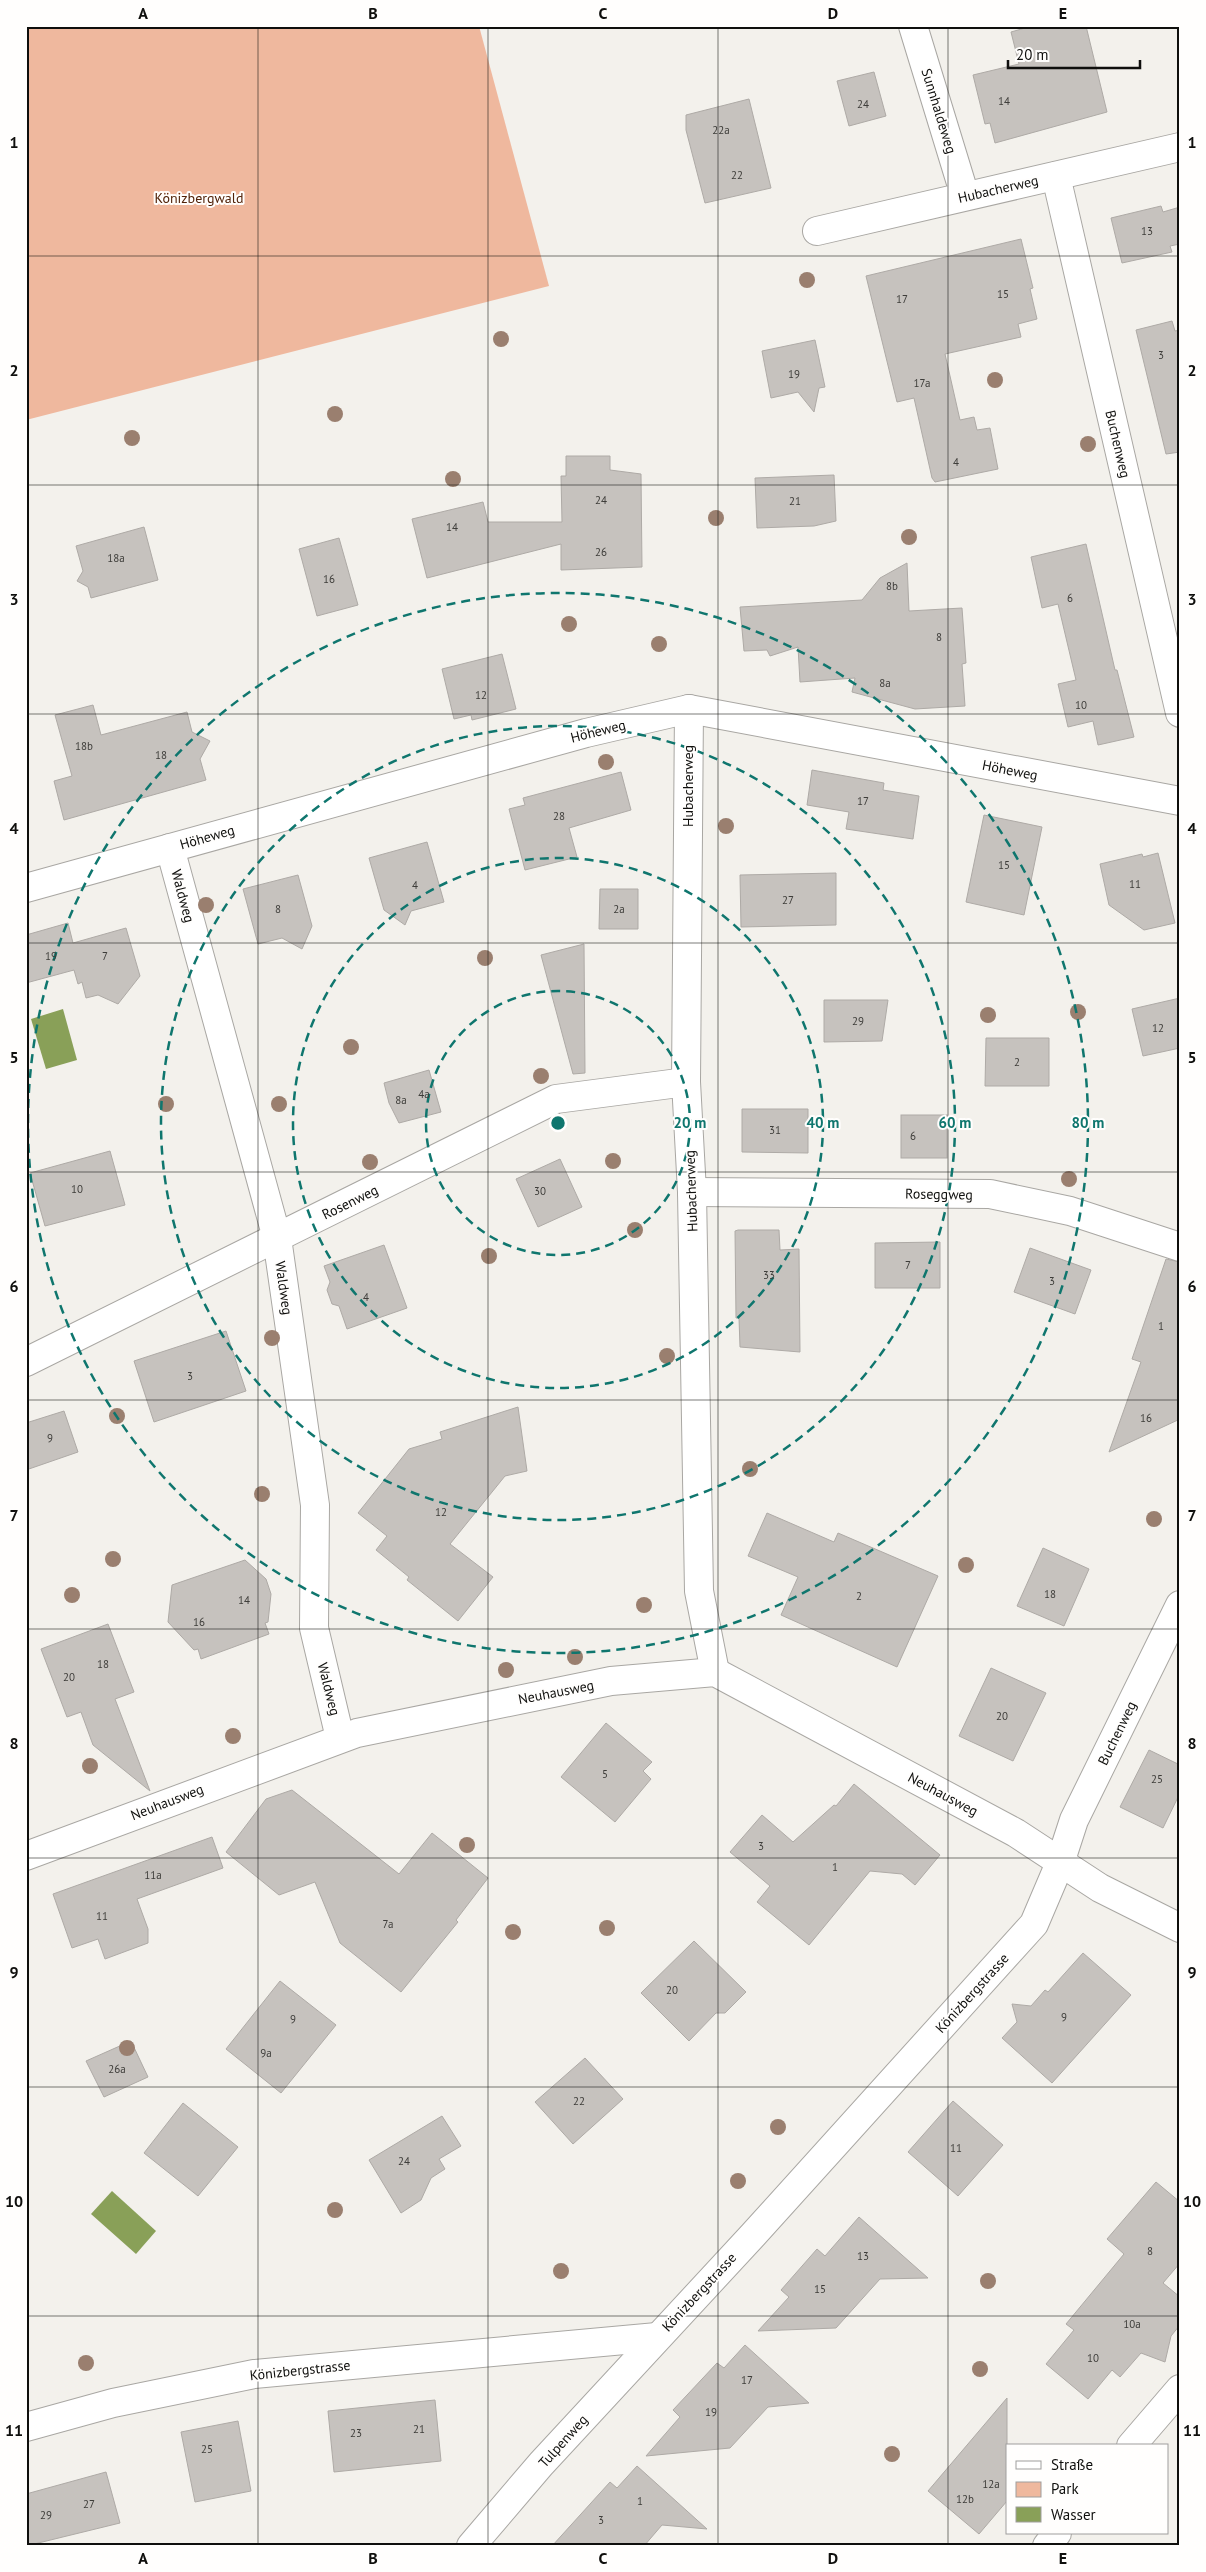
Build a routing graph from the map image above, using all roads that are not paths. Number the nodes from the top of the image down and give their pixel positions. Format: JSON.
{"nodes":[{"id":1,"x":913,"y":26,"type":"edge"},
{"id":2,"x":1180,"y":147,"type":"edge"},
{"id":3,"x":1056,"y":176,"type":"junction"},
{"id":4,"x":965,"y":196,"type":"junction"},
{"id":5,"x":817,"y":231,"type":"dead end"},
{"id":6,"x":688,"y":709,"type":"junction"},
{"id":7,"x":1180,"y":713,"type":"edge"},
{"id":8,"x":1180,"y":802,"type":"edge"},
{"id":9,"x":170,"y":848,"type":"junction"},
{"id":10,"x":26,"y":888,"type":"edge"},
{"id":11,"x":686,"y":1082,"type":"junction"},
{"id":12,"x":692,"y":1192,"type":"junction"},
{"id":13,"x":277,"y":1238,"type":"junction"},
{"id":14,"x":1180,"y":1247,"type":"edge"},
{"id":15,"x":26,"y":1362,"type":"edge"},
{"id":16,"x":1180,"y":1605,"type":"edge"},
{"id":17,"x":714,"y":1672,"type":"junction"},
{"id":18,"x":340,"y":1738,"type":"junction"},
{"id":19,"x":26,"y":1856,"type":"edge"},
{"id":20,"x":1060,"y":1863,"type":"junction"},
{"id":21,"x":1180,"y":1928,"type":"edge"},
{"id":22,"x":657,"y":2337,"type":"junction"},
{"id":23,"x":1180,"y":2389,"type":"edge"},
{"id":24,"x":26,"y":2427,"type":"edge"},
{"id":25,"x":1134,"y":2444,"type":"edge"},
{"id":26,"x":1057,"y":2534,"type":"edge"},
{"id":27,"x":471,"y":2546,"type":"edge"},
{"id":28,"x":1047,"y":2546,"type":"edge"}],
"edges":[{"from":1,"to":4,"type":"street","name":"Sunnhaldeweg"},
{"from":2,"to":3,"type":"street","name":"Hubacherweg"},
{"from":3,"to":4,"type":"street","name":"Hubacherweg"},
{"from":3,"to":7,"type":"street","name":"Buchenweg"},
{"from":4,"to":5,"type":"street","name":"Hubacherweg"},
{"from":6,"to":8,"type":"street","name":"Höheweg"},
{"from":6,"to":9,"type":"street","name":"Höheweg"},
{"from":6,"to":11,"type":"street","name":"Hubacherweg"},
{"from":9,"to":10,"type":"street","name":"Höheweg"},
{"from":9,"to":13,"type":"street","name":"Waldweg"},
{"from":11,"to":12,"type":"street","name":"Hubacherweg"},
{"from":11,"to":13,"type":"street","name":"Rosenweg"},
{"from":12,"to":14,"type":"street","name":"Roseggweg"},
{"from":12,"to":17,"type":"street","name":"Hubacherweg"},
{"from":13,"to":15,"type":"street","name":"Rosenweg"},
{"from":13,"to":18,"type":"street","name":"Waldweg"},
{"from":16,"to":20,"type":"street","name":"Buchenweg"},
{"from":17,"to":18,"type":"street","name":"Neuhausweg"},
{"from":17,"to":20,"type":"street","name":"Neuhausweg"},
{"from":18,"to":19,"type":"street","name":"Neuhausweg"},
{"from":20,"to":21,"type":"street"},
{"from":20,"to":22,"type":"street","name":"Könizbergstrasse"},
{"from":22,"to":24,"type":"street","name":"Könizbergstrasse"},
{"from":22,"to":27,"type":"street","name":"Tulpenweg"},
{"from":23,"to":25,"type":"street"},
{"from":26,"to":28,"type":"street"}]}
